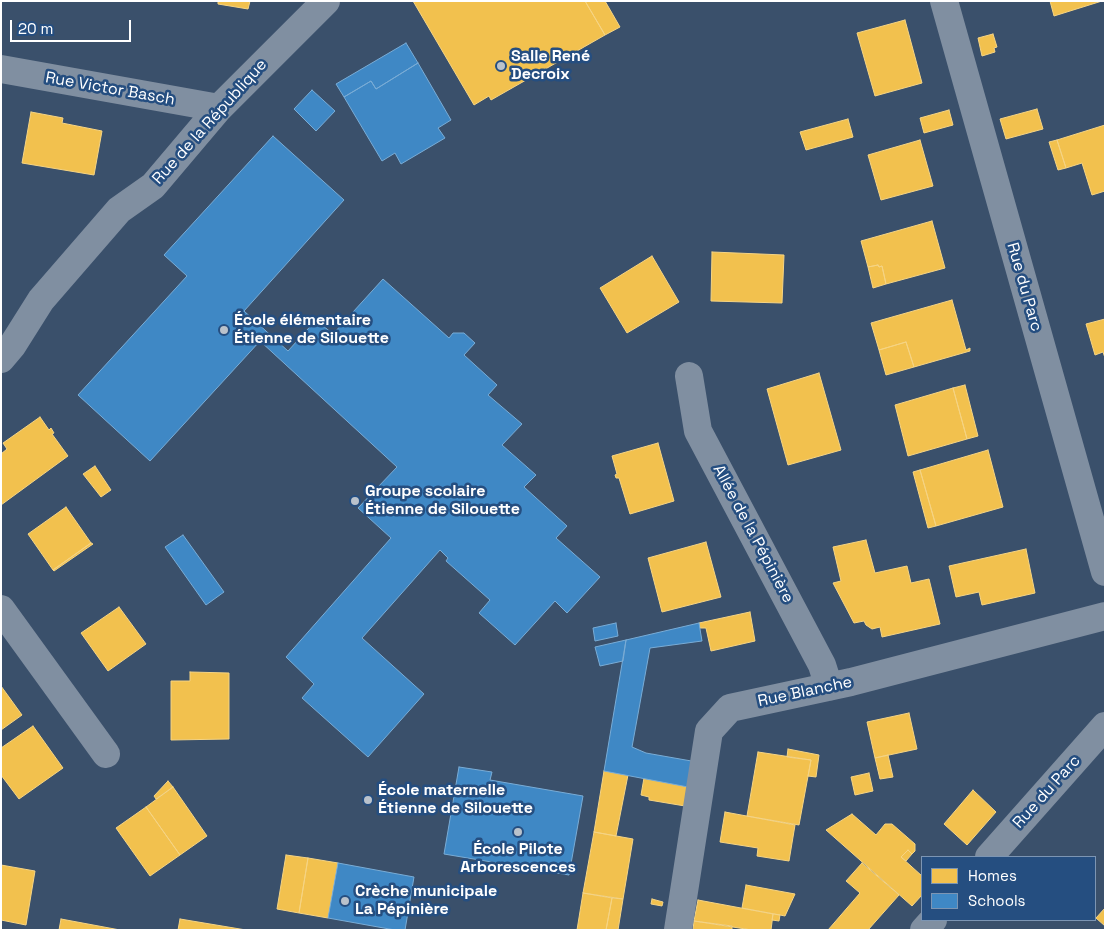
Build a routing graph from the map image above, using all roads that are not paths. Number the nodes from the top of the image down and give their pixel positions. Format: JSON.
{"nodes":[{"id":1,"x":326,"y":1,"type":"edge"},
{"id":2,"x":944,"y":1,"type":"edge"},
{"id":3,"x":1,"y":69,"type":"edge"},
{"id":4,"x":219,"y":108,"type":"junction"},
{"id":5,"x":1,"y":359,"type":"edge"},
{"id":6,"x":688,"y":376,"type":"dead end"},
{"id":7,"x":1105,"y":572,"type":"edge"},
{"id":8,"x":1,"y":608,"type":"edge"},
{"id":9,"x":1105,"y":616,"type":"edge"},
{"id":10,"x":829,"y":687,"type":"junction"},
{"id":11,"x":1105,"y":726,"type":"edge"},
{"id":12,"x":106,"y":754,"type":"dead end"},
{"id":13,"x":990,"y":856,"type":"edge"},
{"id":14,"x":678,"y":930,"type":"edge"}],
"edges":[{"from":1,"to":4,"type":"street","name":"Rue de la République"},
{"from":2,"to":7,"type":"street","name":"Rue du Parc"},
{"from":3,"to":4,"type":"street","name":"Rue Victor Basch"},
{"from":4,"to":5,"type":"street","name":"Rue de la République"},
{"from":6,"to":10,"type":"street","name":"Allée de la Pépinière"},
{"from":8,"to":12,"type":"street"},
{"from":9,"to":10,"type":"street","name":"Rue Blanche"},
{"from":10,"to":14,"type":"street","name":"Rue Blanche"},
{"from":11,"to":13,"type":"street","name":"Rue du Parc"}]}
